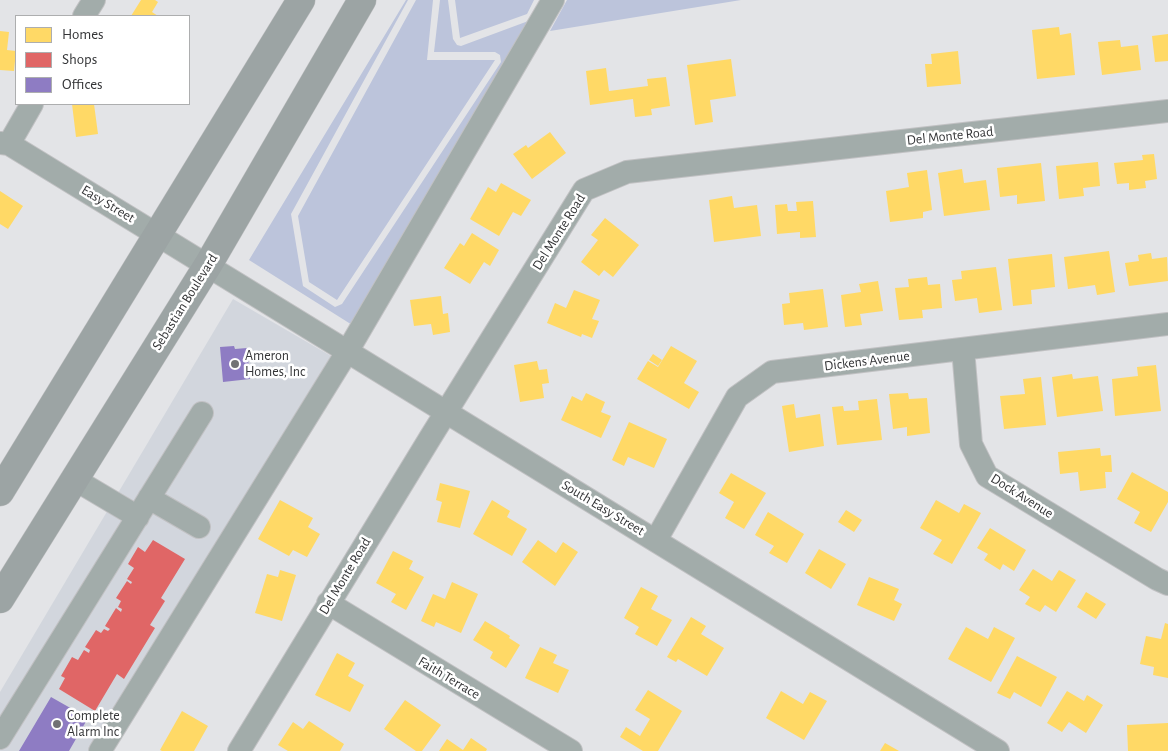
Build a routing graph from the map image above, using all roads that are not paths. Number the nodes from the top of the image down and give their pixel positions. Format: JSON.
{"nodes":[{"id":1,"x":94,"y":0,"type":"edge"},
{"id":2,"x":301,"y":0,"type":"edge"},
{"id":3,"x":362,"y":0,"type":"edge"},
{"id":4,"x":553,"y":0,"type":"edge"},
{"id":5,"x":85,"y":15,"type":"edge"},
{"id":6,"x":31,"y":105,"type":"edge"},
{"id":7,"x":1168,"y":111,"type":"edge"},
{"id":8,"x":3,"y":138,"type":"edge"},
{"id":9,"x":158,"y":234,"type":"junction"},
{"id":10,"x":208,"y":265,"type":"junction"},
{"id":11,"x":1168,"y":324,"type":"edge"},
{"id":12,"x":963,"y":349,"type":"junction"},
{"id":13,"x":347,"y":352,"type":"junction"},
{"id":14,"x":202,"y":413,"type":"dead end"},
{"id":15,"x":446,"y":413,"type":"junction"},
{"id":16,"x":74,"y":479,"type":"junction"},
{"id":17,"x":0,"y":492,"type":"edge"},
{"id":18,"x":143,"y":508,"type":"junction"},
{"id":19,"x":199,"y":527,"type":"dead end"},
{"id":20,"x":656,"y":540,"type":"junction"},
{"id":21,"x":1168,"y":584,"type":"edge"},
{"id":22,"x":0,"y":599,"type":"edge"},
{"id":23,"x":328,"y":603,"type":"junction"},
{"id":24,"x":0,"y":738,"type":"edge"},
{"id":25,"x":100,"y":751,"type":"edge"},
{"id":26,"x":239,"y":751,"type":"edge"},
{"id":27,"x":571,"y":751,"type":"edge"},
{"id":28,"x":998,"y":751,"type":"edge"}],
"edges":[{"from":1,"to":5,"type":"street"},
{"from":2,"to":9,"type":"main road"},
{"from":3,"to":10,"type":"main road","name":"Sebastian Boulevard"},
{"from":4,"to":13,"type":"street"},
{"from":6,"to":8,"type":"street"},
{"from":7,"to":15,"type":"street","name":"Del Monte Road"},
{"from":8,"to":9,"type":"street","name":"Easy Street"},
{"from":9,"to":10,"type":"street","name":"Easy Street"},
{"from":9,"to":17,"type":"main road"},
{"from":10,"to":13,"type":"street","name":"South Easy Street"},
{"from":10,"to":16,"type":"main road","name":"Sebastian Boulevard"},
{"from":11,"to":12,"type":"street","name":"Dickens Avenue"},
{"from":12,"to":20,"type":"street","name":"Dickens Avenue"},
{"from":12,"to":21,"type":"street","name":"Dock Avenue"},
{"from":13,"to":15,"type":"street","name":"South Easy Street"},
{"from":13,"to":25,"type":"street"},
{"from":14,"to":18,"type":"street"},
{"from":15,"to":20,"type":"street","name":"South Easy Street"},
{"from":15,"to":23,"type":"street","name":"Del Monte Road"},
{"from":16,"to":18,"type":"street"},
{"from":16,"to":22,"type":"main road","name":"Sebastian Boulevard"},
{"from":18,"to":19,"type":"street"},
{"from":18,"to":24,"type":"street"},
{"from":20,"to":28,"type":"street","name":"South Easy Street"},
{"from":23,"to":26,"type":"street","name":"Del Monte Road"},
{"from":23,"to":27,"type":"street","name":"Faith Terrace"}]}
